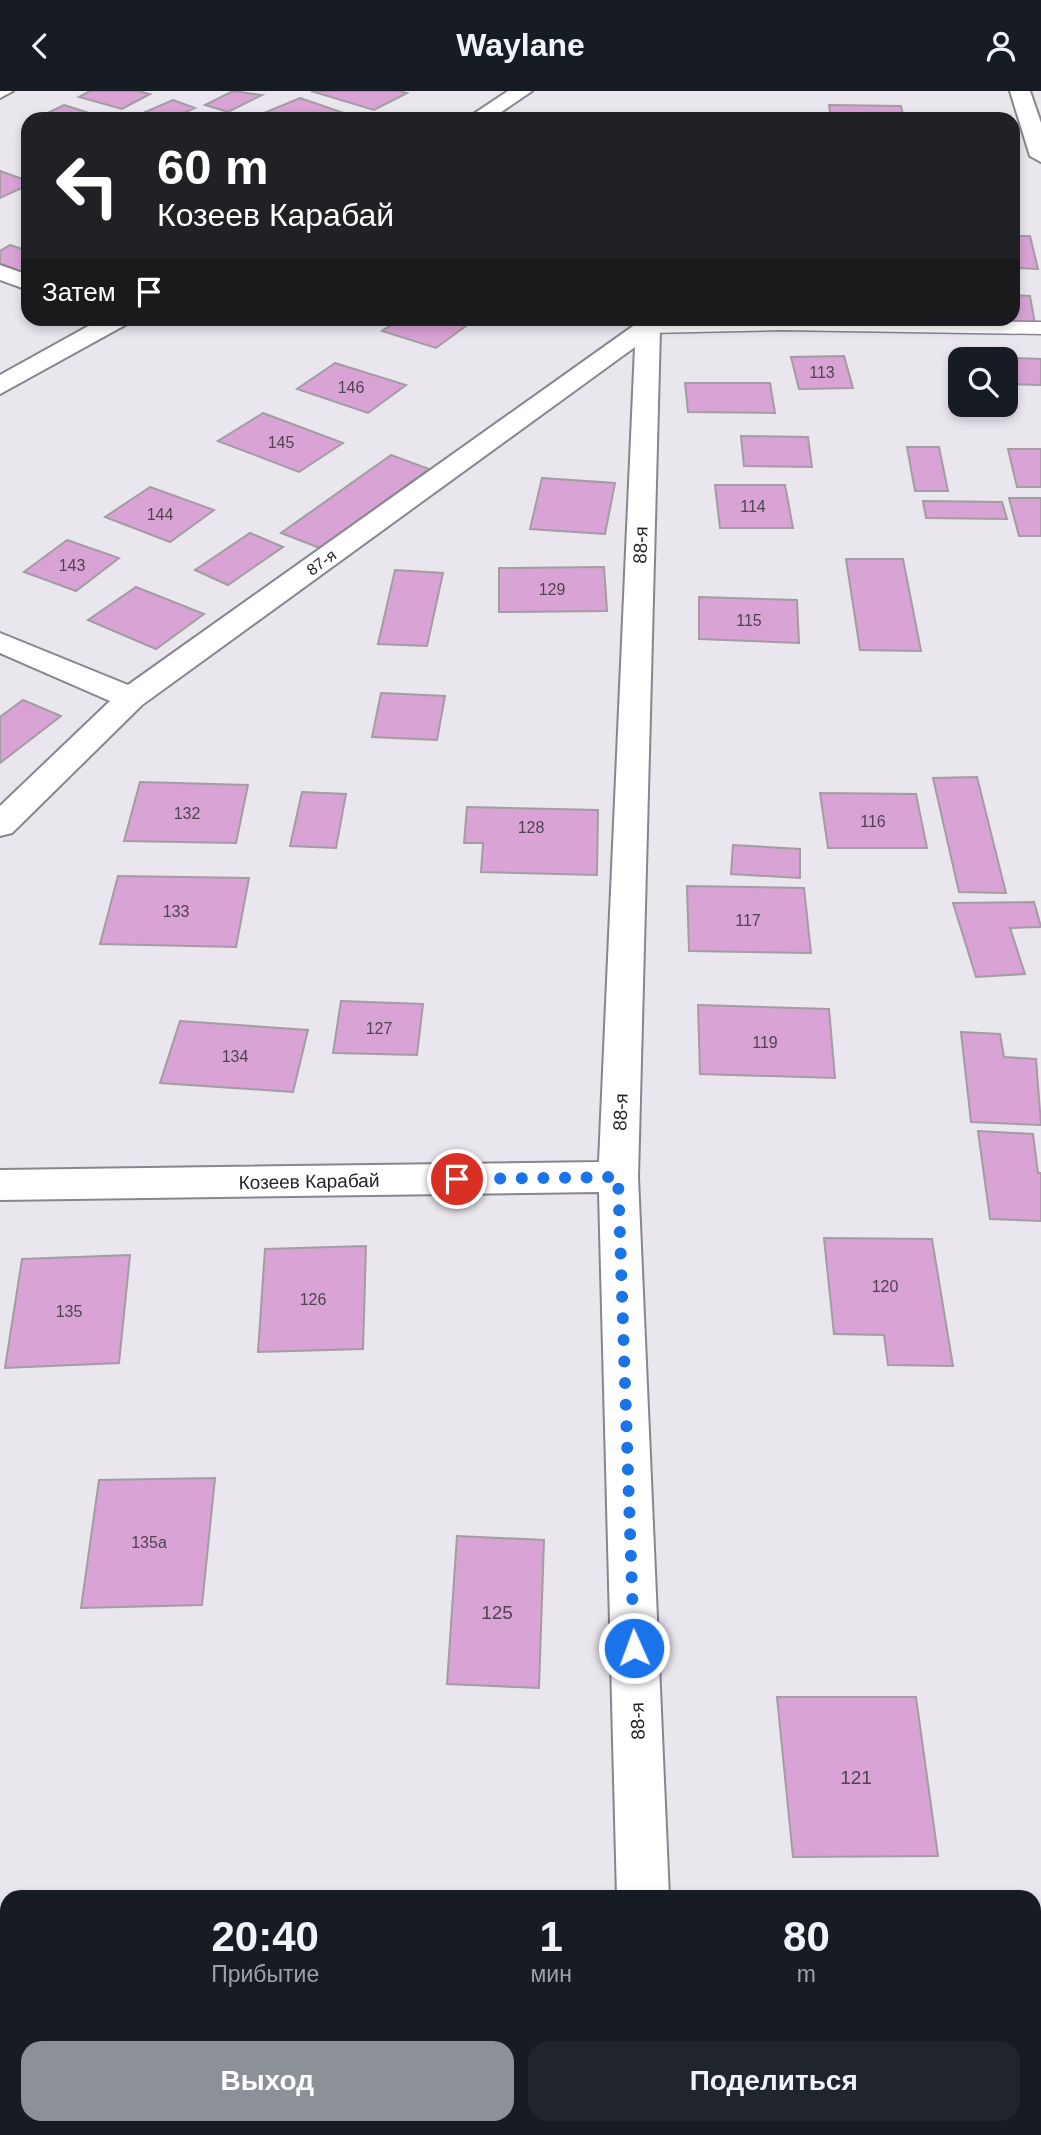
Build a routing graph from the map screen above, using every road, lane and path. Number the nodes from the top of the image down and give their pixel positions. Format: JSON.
{"nodes":[{"id":1,"x":522,"y":91,"type":"edge"},
{"id":2,"x":1020,"y":91,"type":"edge"},
{"id":3,"x":488,"y":112,"type":"edge"},
{"id":4,"x":1035,"y":122,"type":"edge"},
{"id":5,"x":1041,"y":156,"type":"edge"},
{"id":6,"x":0,"y":272,"type":"edge"},
{"id":7,"x":21,"y":280,"type":"edge"},
{"id":8,"x":105,"y":326,"type":"edge"},
{"id":9,"x":649,"y":326,"type":"edge"},
{"id":10,"x":653,"y":326,"type":"edge"},
{"id":11,"x":911,"y":326,"type":"edge"},
{"id":12,"x":1041,"y":328,"type":"edge"},
{"id":13,"x":0,"y":386,"type":"edge"},
{"id":14,"x":0,"y":642,"type":"edge"},
{"id":15,"x":131,"y":698,"type":"junction"},
{"id":16,"x":0,"y":825,"type":"edge"},
{"id":17,"x":618,"y":1177,"type":"junction"},
{"id":18,"x":0,"y":1185,"type":"edge"},
{"id":19,"x":643,"y":1890,"type":"edge"}],
"edges":[{"from":1,"to":3,"type":"street"},
{"from":2,"to":4,"type":"street"},
{"from":4,"to":5,"type":"street"},
{"from":6,"to":7,"type":"street"},
{"from":8,"to":13,"type":"street"},
{"from":9,"to":15,"type":"street","name":"87-я"},
{"from":10,"to":17,"type":"street","name":"88-я"},
{"from":11,"to":12,"type":"lane"},
{"from":14,"to":15,"type":"street"},
{"from":15,"to":16,"type":"street","name":"87-я"},
{"from":17,"to":18,"type":"street","name":"Козеев Карабай"},
{"from":17,"to":19,"type":"street","name":"88-я"}]}
